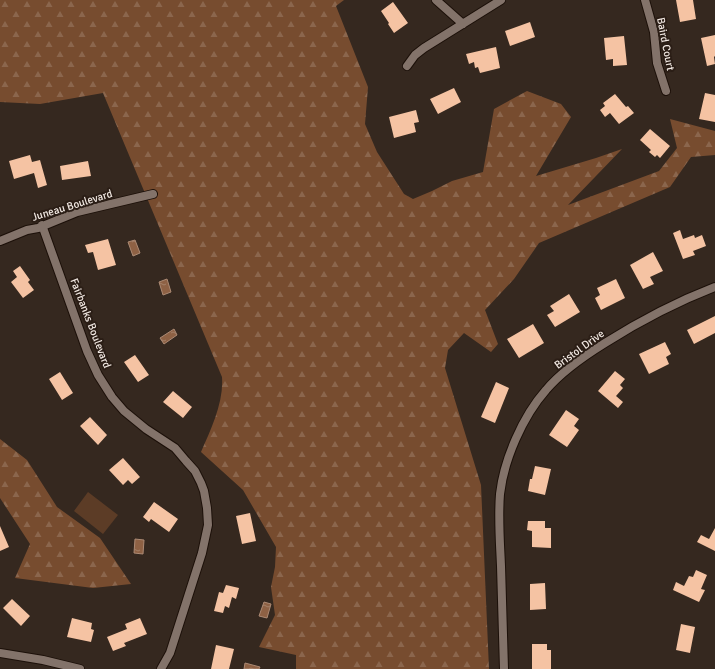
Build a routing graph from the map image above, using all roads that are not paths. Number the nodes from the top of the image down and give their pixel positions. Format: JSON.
{"nodes":[{"id":1,"x":436,"y":0,"type":"edge"},
{"id":2,"x":501,"y":0,"type":"edge"},
{"id":3,"x":645,"y":0,"type":"edge"},
{"id":4,"x":463,"y":24,"type":"junction"},
{"id":5,"x":407,"y":66,"type":"dead end"},
{"id":6,"x":666,"y":91,"type":"dead end"},
{"id":7,"x":153,"y":194,"type":"dead end"},
{"id":8,"x":42,"y":225,"type":"junction"},
{"id":9,"x":0,"y":242,"type":"edge"},
{"id":10,"x":715,"y":287,"type":"edge"},
{"id":11,"x":0,"y":652,"type":"edge"},
{"id":12,"x":80,"y":669,"type":"edge"},
{"id":13,"x":161,"y":669,"type":"edge"},
{"id":14,"x":504,"y":669,"type":"edge"}],
"edges":[{"from":1,"to":4,"type":"street"},
{"from":2,"to":4,"type":"street"},
{"from":3,"to":6,"type":"street","name":"Baird Court"},
{"from":4,"to":5,"type":"street"},
{"from":7,"to":8,"type":"street","name":"Juneau Boulevard"},
{"from":8,"to":9,"type":"street","name":"Juneau Boulevard"},
{"from":8,"to":13,"type":"street","name":"Fairbanks Boulevard"},
{"from":10,"to":14,"type":"street","name":"Bristol Drive"},
{"from":11,"to":12,"type":"street"}]}
